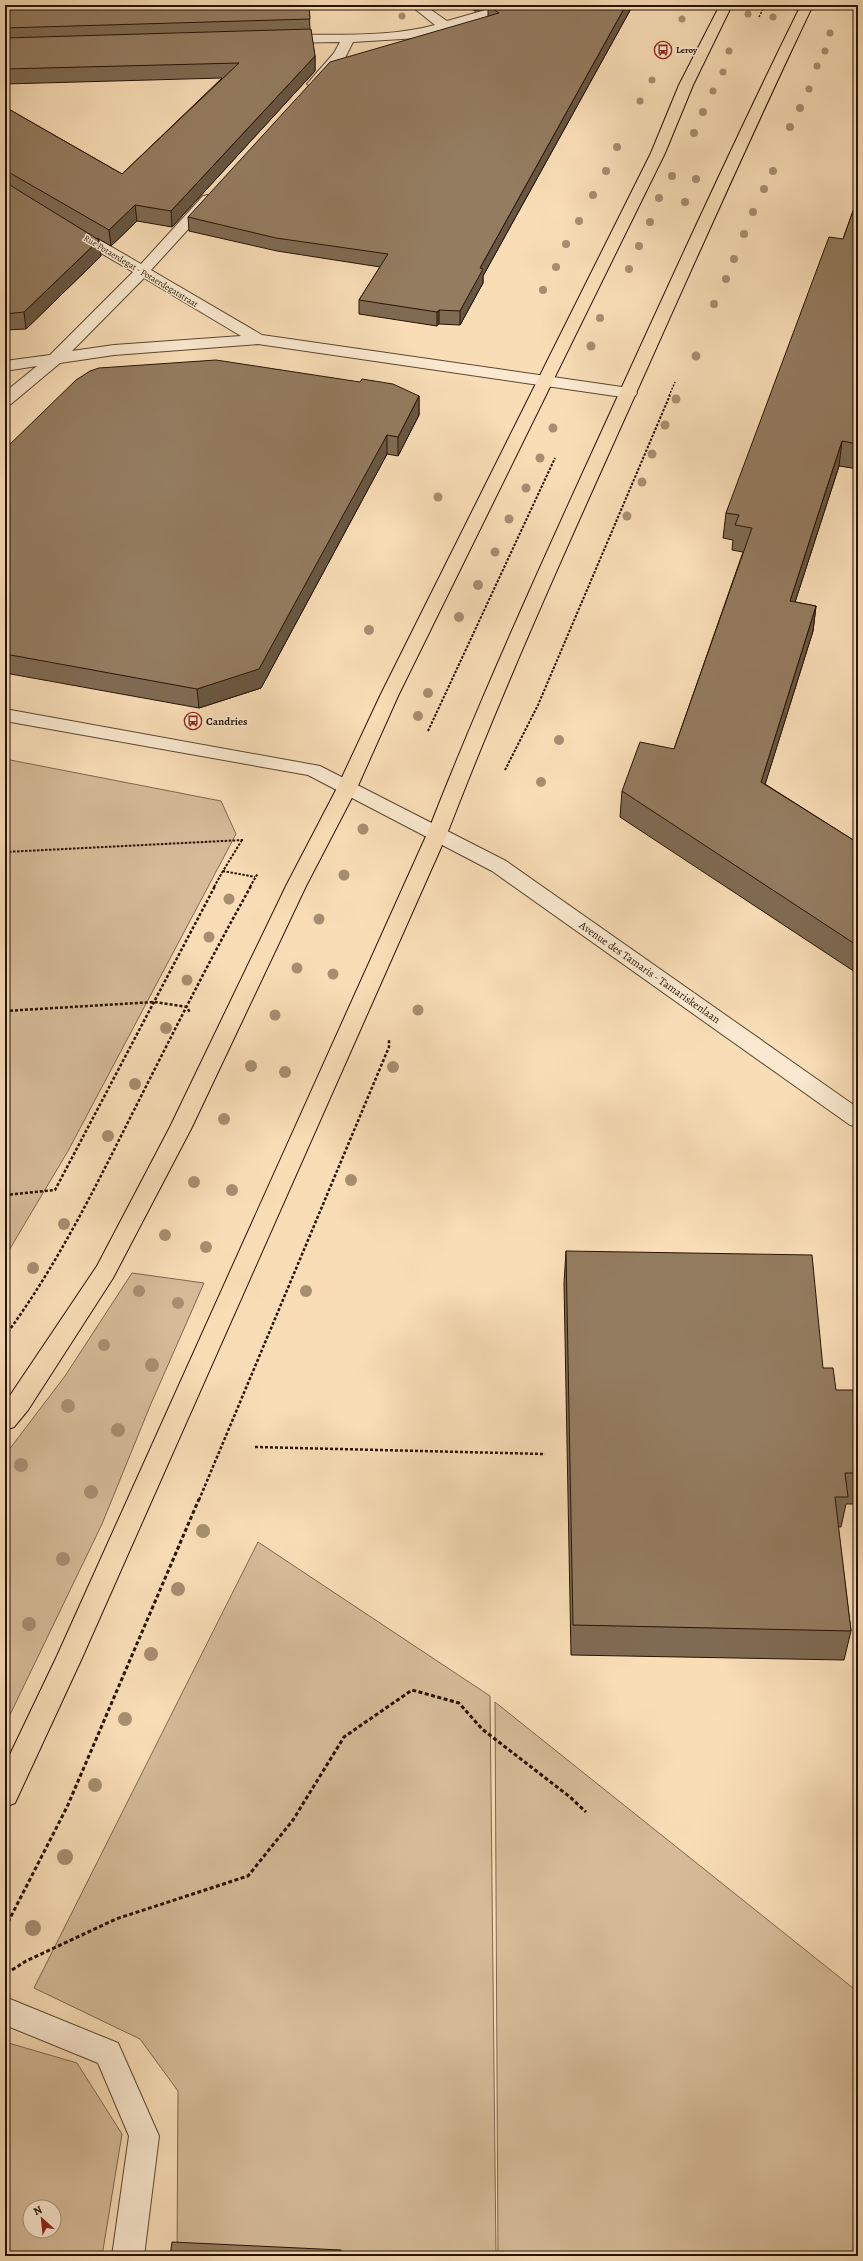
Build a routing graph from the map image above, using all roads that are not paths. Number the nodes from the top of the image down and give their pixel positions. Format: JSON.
{"nodes":[{"id":1,"x":416,"y":5,"type":"edge"},
{"id":2,"x":517,"y":5,"type":"edge"},
{"id":3,"x":726,"y":5,"type":"edge"},
{"id":4,"x":807,"y":5,"type":"edge"},
{"id":5,"x":447,"y":27,"type":"junction"},
{"id":6,"x":349,"y":38,"type":"junction"},
{"id":7,"x":269,"y":40,"type":"edge"},
{"id":8,"x":304,"y":95,"type":"edge"},
{"id":9,"x":220,"y":187,"type":"edge"},
{"id":10,"x":60,"y":222,"type":"edge"},
{"id":11,"x":141,"y":272,"type":"junction"},
{"id":12,"x":258,"y":339,"type":"junction"},
{"id":13,"x":55,"y":359,"type":"junction"},
{"id":14,"x":5,"y":366,"type":"edge"},
{"id":15,"x":546,"y":381,"type":"junction"},
{"id":16,"x":629,"y":393,"type":"junction"},
{"id":17,"x":5,"y":402,"type":"edge"},
{"id":18,"x":5,"y":715,"type":"edge"},
{"id":19,"x":347,"y":788,"type":"junction"},
{"id":20,"x":437,"y":834,"type":"junction"},
{"id":21,"x":858,"y":1119,"type":"edge"},
{"id":22,"x":5,"y":1420,"type":"edge"},
{"id":23,"x":5,"y":1794,"type":"edge"},
{"id":24,"x":5,"y":2011,"type":"edge"},
{"id":25,"x":128,"y":2256,"type":"edge"}],
"edges":[{"from":1,"to":5,"type":"street"},
{"from":2,"to":5,"type":"street"},
{"from":3,"to":15,"type":"main road"},
{"from":4,"to":16,"type":"main road"},
{"from":5,"to":6,"type":"street"},
{"from":6,"to":7,"type":"street"},
{"from":6,"to":8,"type":"street"},
{"from":9,"to":11,"type":"street"},
{"from":10,"to":11,"type":"street","name":"Rue Potaerdegat - Potaerdegatstraat"},
{"from":11,"to":12,"type":"street","name":"Rue Potaerdegat - Potaerdegatstraat"},
{"from":11,"to":13,"type":"street"},
{"from":12,"to":13,"type":"street"},
{"from":12,"to":15,"type":"street"},
{"from":13,"to":14,"type":"street"},
{"from":13,"to":17,"type":"street"},
{"from":15,"to":16,"type":"street"},
{"from":15,"to":19,"type":"main road"},
{"from":16,"to":20,"type":"main road"},
{"from":18,"to":19,"type":"street","name":"Avenue des Tamaris - Tamariskenlaan"},
{"from":19,"to":20,"type":"street","name":"Avenue des Tamaris - Tamariskenlaan"},
{"from":19,"to":22,"type":"main road"},
{"from":20,"to":21,"type":"street","name":"Avenue des Tamaris - Tamariskenlaan"},
{"from":20,"to":23,"type":"main road"},
{"from":24,"to":25,"type":"street"}]}
